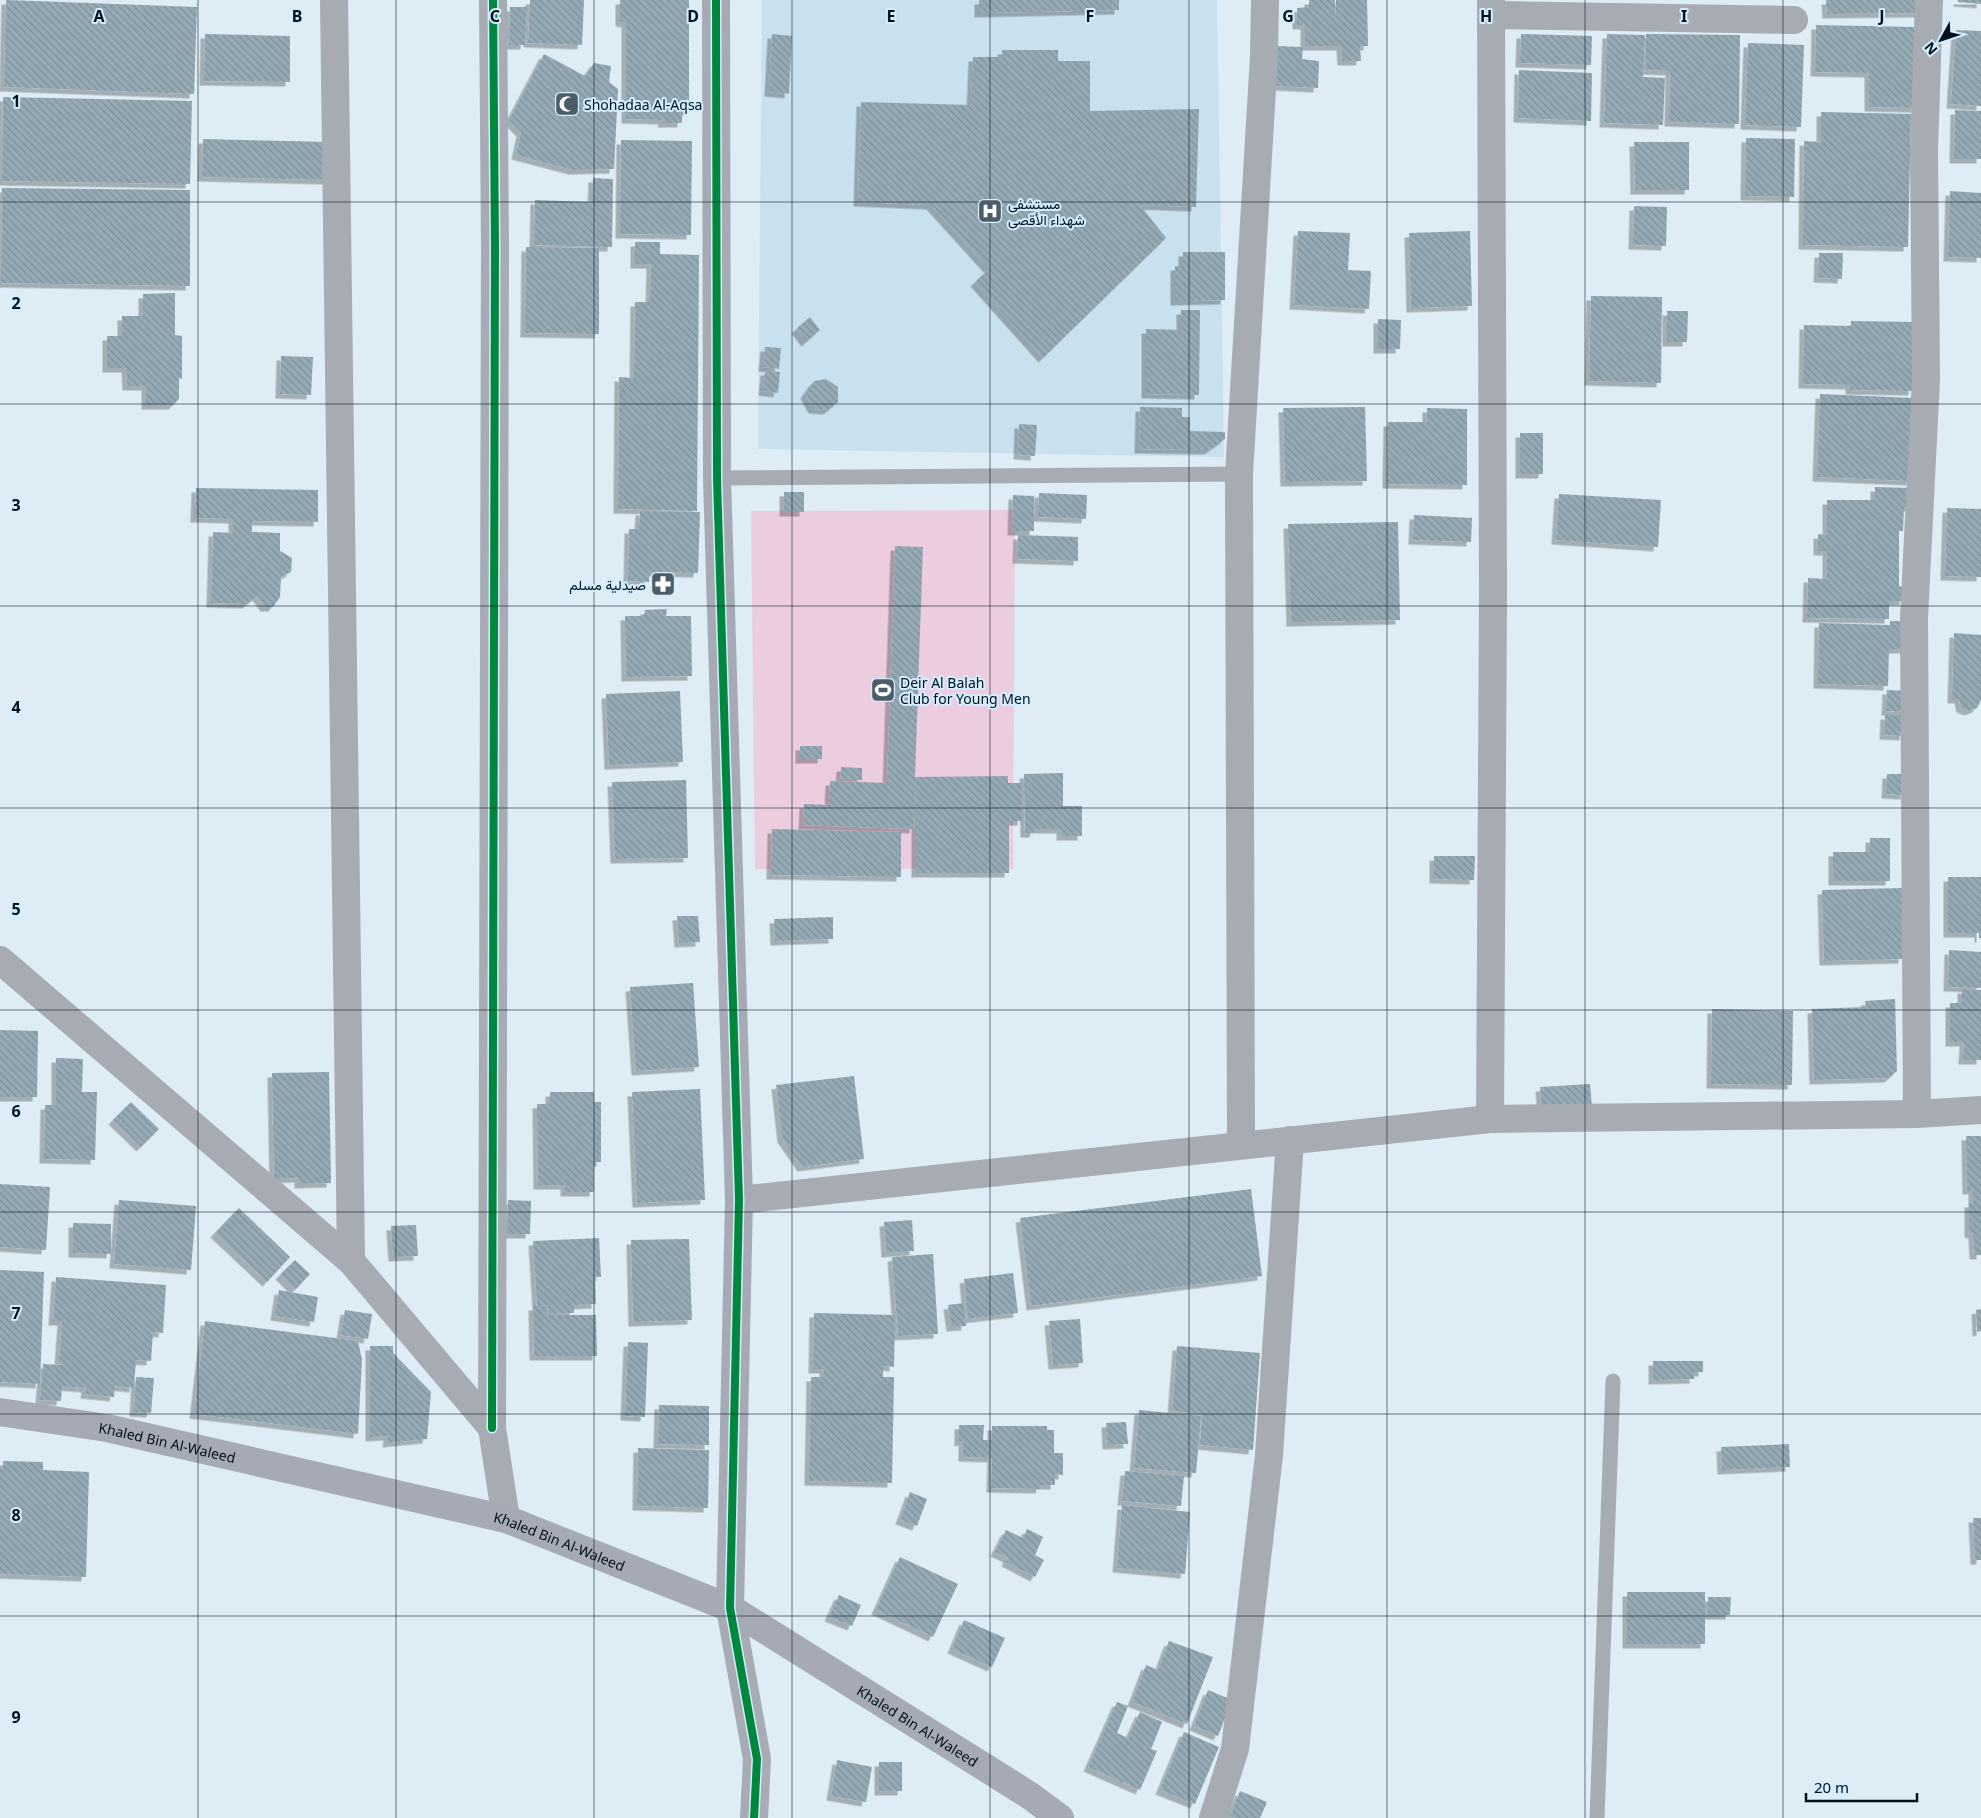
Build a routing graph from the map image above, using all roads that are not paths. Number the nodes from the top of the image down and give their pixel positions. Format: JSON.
{"nodes":[{"id":1,"x":334,"y":0,"type":"edge"},
{"id":2,"x":493,"y":0,"type":"edge"},
{"id":3,"x":716,"y":0,"type":"edge"},
{"id":4,"x":1265,"y":0,"type":"edge"},
{"id":5,"x":1929,"y":0,"type":"edge"},
{"id":6,"x":1491,"y":7,"type":"edge"},
{"id":7,"x":1794,"y":20,"type":"dead end"},
{"id":8,"x":1239,"y":474,"type":"junction"},
{"id":9,"x":717,"y":478,"type":"junction"},
{"id":10,"x":0,"y":960,"type":"edge"},
{"id":11,"x":1981,"y":1110,"type":"edge"},
{"id":12,"x":1916,"y":1114,"type":"junction"},
{"id":13,"x":1490,"y":1118,"type":"junction"},
{"id":14,"x":1290,"y":1140,"type":"junction"},
{"id":15,"x":1241,"y":1145,"type":"junction"},
{"id":16,"x":740,"y":1200,"type":"junction"},
{"id":17,"x":350,"y":1261,"type":"junction"},
{"id":18,"x":1613,"y":1381,"type":"dead end"},
{"id":19,"x":0,"y":1412,"type":"edge"},
{"id":20,"x":492,"y":1428,"type":"junction"},
{"id":21,"x":506,"y":1519,"type":"junction"},
{"id":22,"x":730,"y":1608,"type":"junction"},
{"id":23,"x":754,"y":1818,"type":"edge"},
{"id":24,"x":1060,"y":1818,"type":"edge"},
{"id":25,"x":1213,"y":1818,"type":"edge"},
{"id":26,"x":1597,"y":1818,"type":"edge"}],
"edges":[{"from":1,"to":17,"type":"street"},
{"from":2,"to":20,"type":"street"},
{"from":3,"to":9,"type":"street"},
{"from":4,"to":8,"type":"street"},
{"from":5,"to":12,"type":"street"},
{"from":6,"to":7,"type":"street"},
{"from":6,"to":13,"type":"street"},
{"from":8,"to":9,"type":"lane"},
{"from":8,"to":15,"type":"street"},
{"from":9,"to":16,"type":"street"},
{"from":10,"to":17,"type":"street"},
{"from":11,"to":12,"type":"street"},
{"from":12,"to":13,"type":"street"},
{"from":13,"to":14,"type":"street"},
{"from":14,"to":15,"type":"street"},
{"from":14,"to":25,"type":"street"},
{"from":15,"to":16,"type":"street"},
{"from":16,"to":22,"type":"street"},
{"from":17,"to":20,"type":"street"},
{"from":18,"to":26,"type":"lane"},
{"from":19,"to":21,"type":"street","name":"Khaled Bin Al-Waleed"},
{"from":20,"to":21,"type":"street"},
{"from":21,"to":22,"type":"street","name":"Khaled Bin Al-Waleed"},
{"from":22,"to":23,"type":"street"},
{"from":22,"to":24,"type":"street","name":"Khaled Bin Al-Waleed"}]}
